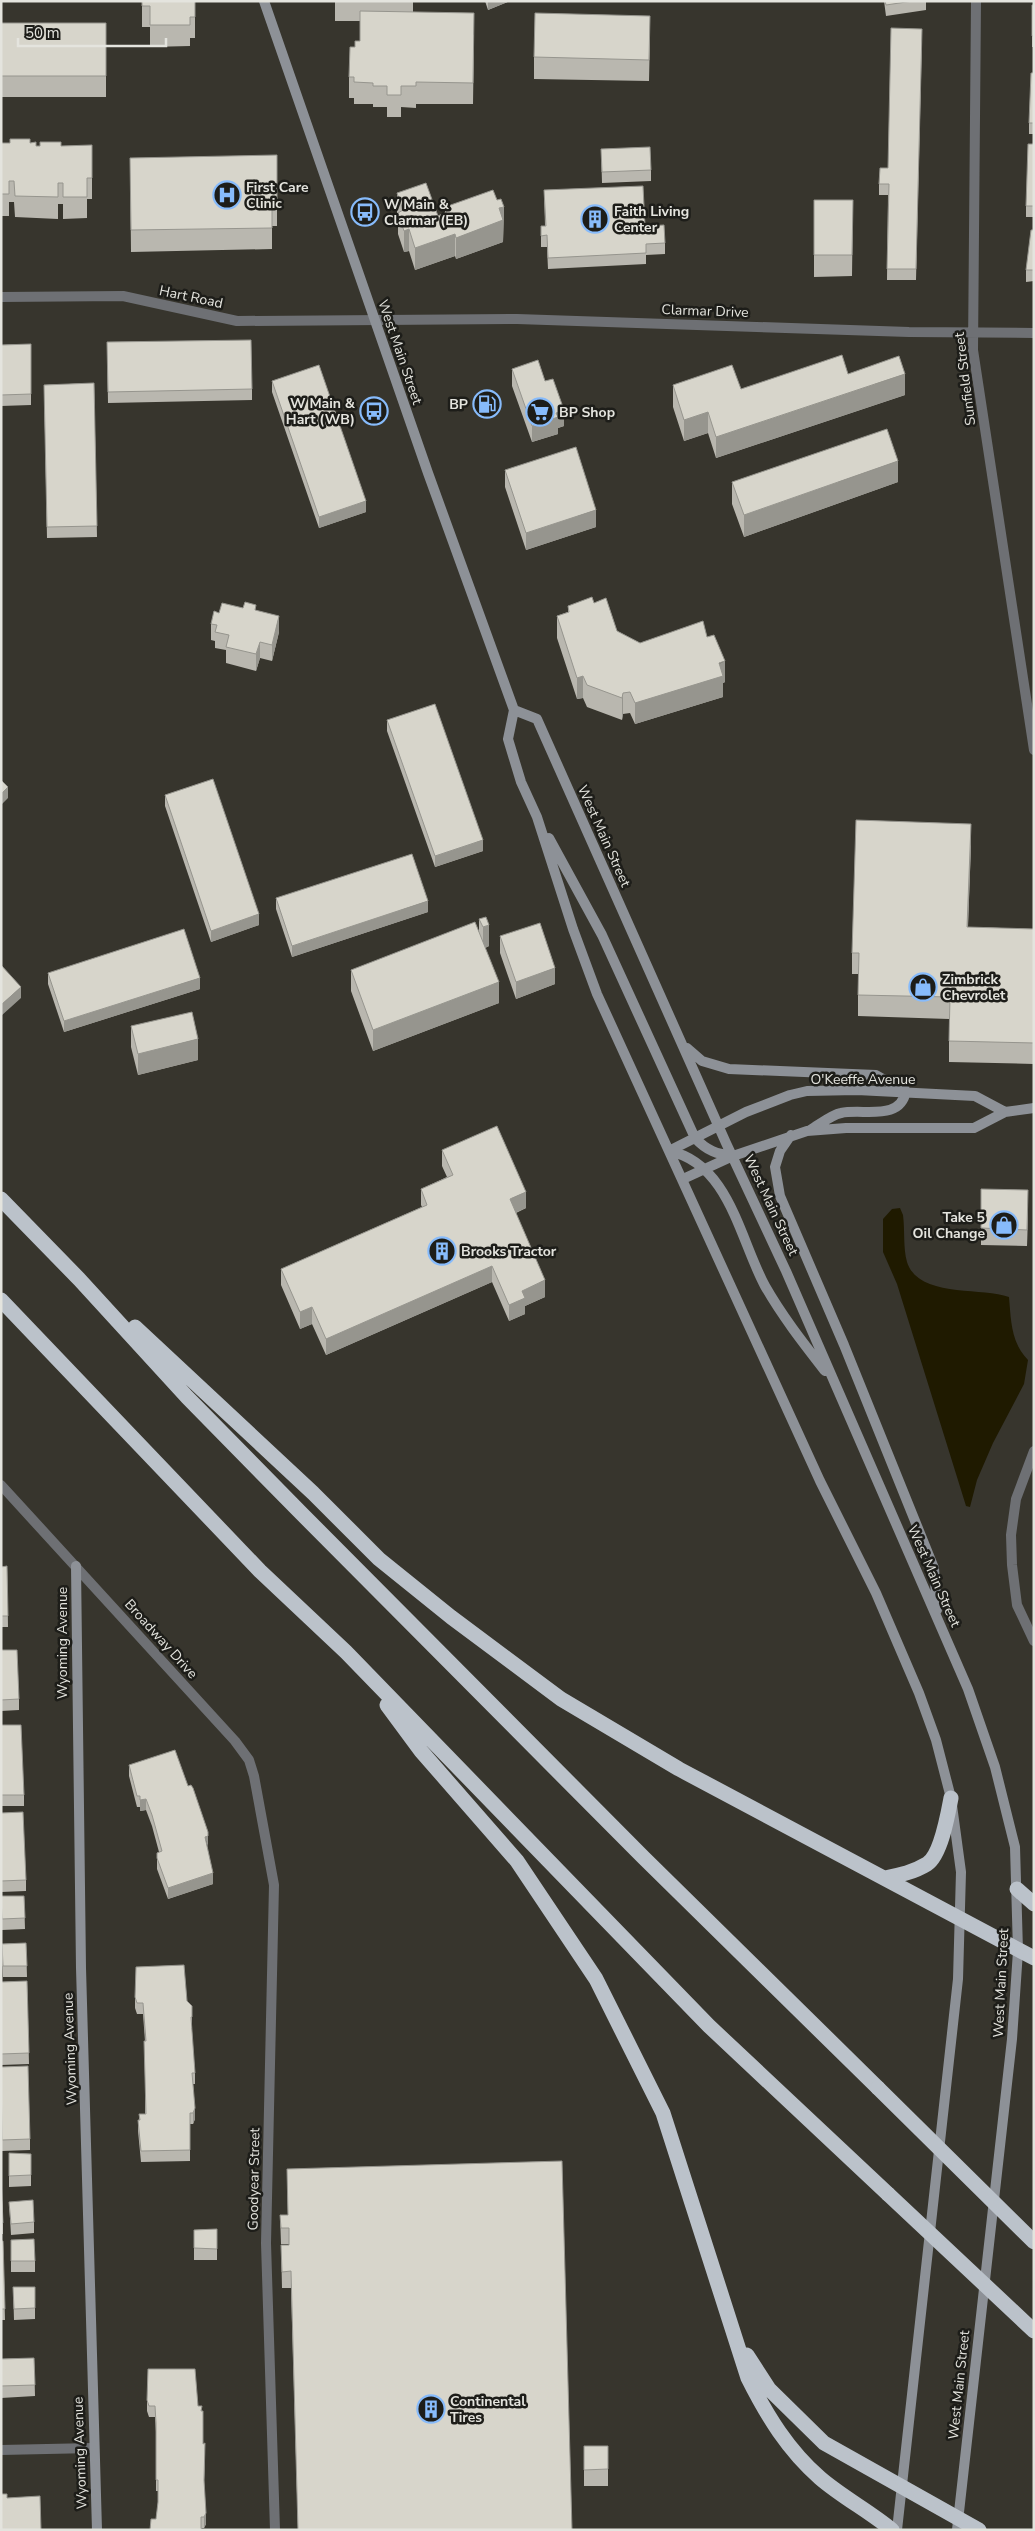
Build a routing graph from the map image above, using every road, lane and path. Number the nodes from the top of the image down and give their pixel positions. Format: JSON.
{"nodes":[{"id":1,"x":264,"y":1,"type":"edge"},
{"id":2,"x":976,"y":1,"type":"edge"},
{"id":3,"x":1,"y":297,"type":"edge"},
{"id":4,"x":374,"y":318,"type":"junction"},
{"id":5,"x":973,"y":333,"type":"junction"},
{"id":6,"x":1034,"y":333,"type":"edge"},
{"id":7,"x":514,"y":710,"type":"junction"},
{"id":8,"x":1034,"y":750,"type":"edge"},
{"id":9,"x":537,"y":817,"type":"junction"},
{"id":10,"x":684,"y":1046,"type":"junction"},
{"id":11,"x":906,"y":1091,"type":"junction"},
{"id":12,"x":1034,"y":1108,"type":"edge"},
{"id":13,"x":1005,"y":1112,"type":"junction"},
{"id":14,"x":719,"y":1126,"type":"junction"},
{"id":15,"x":807,"y":1132,"type":"junction"},
{"id":16,"x":791,"y":1135,"type":"junction"},
{"id":17,"x":695,"y":1138,"type":"junction"},
{"id":18,"x":670,"y":1151,"type":"junction"},
{"id":19,"x":733,"y":1156,"type":"junction"},
{"id":20,"x":705,"y":1170,"type":"junction"},
{"id":21,"x":683,"y":1179,"type":"junction"},
{"id":22,"x":1,"y":1199,"type":"edge"},
{"id":23,"x":34,"y":1234,"type":"junction"},
{"id":24,"x":1,"y":1300,"type":"edge"},
{"id":25,"x":833,"y":1382,"type":"junction"},
{"id":26,"x":1034,"y":1451,"type":"edge"},
{"id":27,"x":1,"y":1485,"type":"edge"},
{"id":28,"x":76,"y":1566,"type":"junction"},
{"id":29,"x":938,"y":1618,"type":"junction"},
{"id":30,"x":1034,"y":1641,"type":"edge"},
{"id":31,"x":346,"y":1652,"type":"junction"},
{"id":32,"x":951,"y":1798,"type":"junction"},
{"id":33,"x":265,"y":1830,"type":"joint"},
{"id":34,"x":885,"y":1878,"type":"junction"},
{"id":35,"x":1017,"y":1889,"type":"junction"},
{"id":36,"x":1034,"y":1904,"type":"edge"},
{"id":37,"x":960,"y":1920,"type":"junction"},
{"id":38,"x":1018,"y":1951,"type":"junction"},
{"id":39,"x":1034,"y":1958,"type":"edge"},
{"id":40,"x":1034,"y":2242,"type":"edge"},
{"id":41,"x":1034,"y":2331,"type":"edge"},
{"id":42,"x":739,"y":2344,"type":"junction"},
{"id":43,"x":93,"y":2448,"type":"junction"},
{"id":44,"x":1,"y":2450,"type":"edge"},
{"id":45,"x":902,"y":2485,"type":"junction"},
{"id":46,"x":957,"y":2525,"type":"edge"},
{"id":47,"x":97,"y":2530,"type":"edge"},
{"id":48,"x":275,"y":2530,"type":"edge"},
{"id":49,"x":892,"y":2530,"type":"edge"},
{"id":50,"x":898,"y":2530,"type":"edge"},
{"id":51,"x":979,"y":2530,"type":"edge"}],
"edges":[{"from":1,"to":4,"type":"main road","name":"West Main Street"},
{"from":2,"to":5,"type":"street","name":"Sunfield Street"},
{"from":3,"to":4,"type":"street","name":"Hart Road"},
{"from":4,"to":5,"type":"street","name":"Clarmar Drive"},
{"from":4,"to":7,"type":"main road","name":"West Main Street"},
{"from":5,"to":6,"type":"street","name":"Clarmar Drive"},
{"from":5,"to":8,"type":"street","name":"Sunfield Street"},
{"from":7,"to":9,"type":"main road"},
{"from":7,"to":10,"type":"main road","name":"West Main Street"},
{"from":9,"to":17,"type":"main road"},
{"from":9,"to":18,"type":"main road"},
{"from":10,"to":11,"type":"main road"},
{"from":10,"to":14,"type":"main road","name":"West Main Street"},
{"from":11,"to":13,"type":"main road","name":"O'Keeffe Avenue"},
{"from":11,"to":14,"type":"main road","name":"O'Keeffe Avenue"},
{"from":11,"to":15,"type":"main road"},
{"from":12,"to":13,"type":"main road"},
{"from":13,"to":15,"type":"main road"},
{"from":14,"to":17,"type":"main road","name":"O'Keeffe Avenue"},
{"from":14,"to":19,"type":"main road","name":"West Main Street"},
{"from":15,"to":16,"type":"main road"},
{"from":16,"to":19,"type":"main road"},
{"from":16,"to":29,"type":"main road"},
{"from":17,"to":18,"type":"main road","name":"O'Keeffe Avenue"},
{"from":17,"to":19,"type":"main road"},
{"from":18,"to":20,"type":"main road"},
{"from":18,"to":21,"type":"main road"},
{"from":19,"to":20,"type":"main road"},
{"from":19,"to":25,"type":"main road","name":"West Main Street"},
{"from":20,"to":21,"type":"main road"},
{"from":20,"to":25,"type":"main road"},
{"from":21,"to":32,"type":"main road"},
{"from":22,"to":23,"type":"highway"},
{"from":23,"to":34,"type":"highway"},
{"from":23,"to":40,"type":"highway","bridge":true},
{"from":24,"to":31,"type":"highway"},
{"from":25,"to":29,"type":"main road","name":"West Main Street"},
{"from":26,"to":30,"type":"street"},
{"from":27,"to":28,"type":"street","name":"Broadway Drive"},
{"from":28,"to":33,"type":"street","name":"Broadway Drive"},
{"from":28,"to":43,"type":"main road","name":"Wyoming Avenue"},
{"from":29,"to":35,"type":"main road","name":"West Main Street"},
{"from":31,"to":41,"type":"highway","bridge":true},
{"from":31,"to":42,"type":"highway"},
{"from":32,"to":34,"type":"highway"},
{"from":32,"to":37,"type":"main road"},
{"from":33,"to":48,"type":"street","name":"Goodyear Street"},
{"from":34,"to":37,"type":"highway"},
{"from":35,"to":36,"type":"highway"},
{"from":35,"to":38,"type":"main road","name":"West Main Street"},
{"from":37,"to":38,"type":"highway"},
{"from":37,"to":45,"type":"main road"},
{"from":38,"to":39,"type":"highway"},
{"from":38,"to":46,"type":"main road","name":"West Main Street"},
{"from":42,"to":45,"type":"highway"},
{"from":42,"to":49,"type":"highway"},
{"from":43,"to":44,"type":"street"},
{"from":43,"to":47,"type":"main road","name":"Wyoming Avenue"},
{"from":45,"to":46,"type":"highway"},
{"from":45,"to":50,"type":"main road"},
{"from":46,"to":51,"type":"highway"}]}
